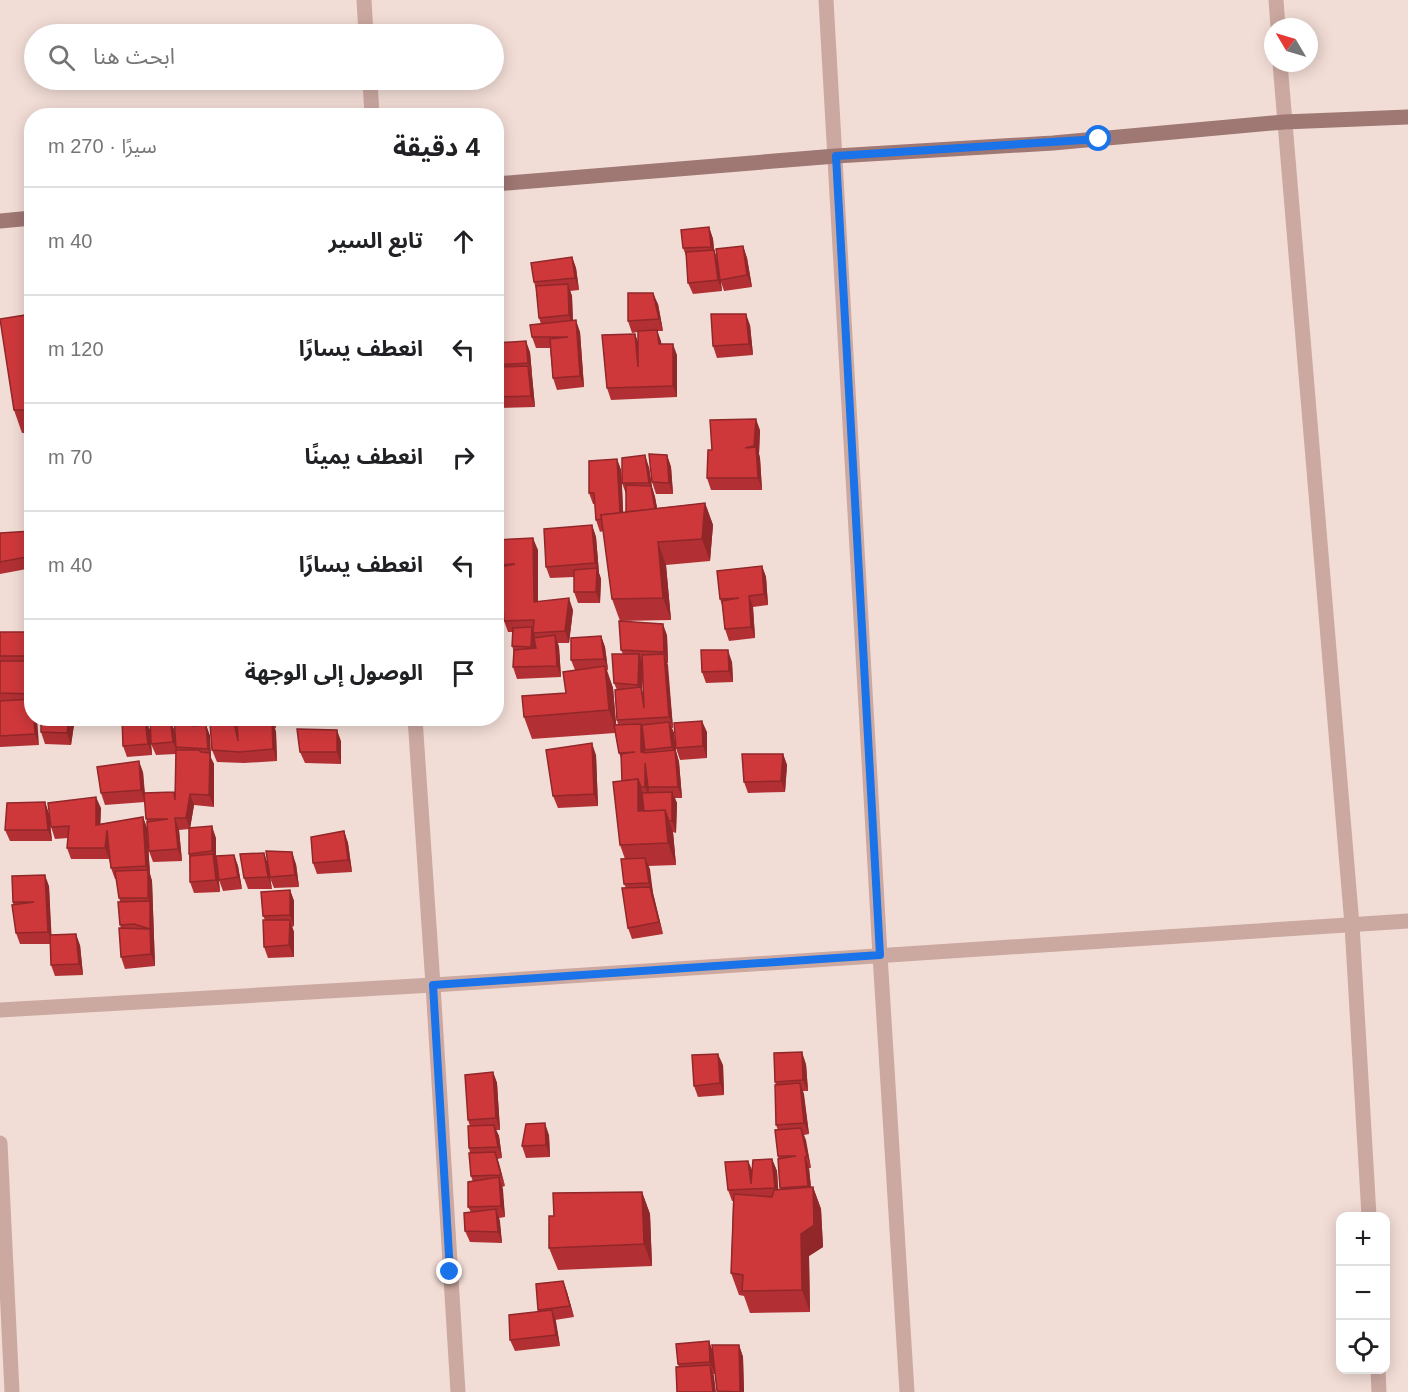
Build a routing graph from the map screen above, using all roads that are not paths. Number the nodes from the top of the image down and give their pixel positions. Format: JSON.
{"nodes":[{"id":1,"x":364,"y":0,"type":"edge"},
{"id":2,"x":826,"y":0,"type":"edge"},
{"id":3,"x":1276,"y":0,"type":"edge"},
{"id":4,"x":1277,"y":18,"type":"edge"},
{"id":5,"x":365,"y":24,"type":"edge"},
{"id":6,"x":1281,"y":72,"type":"edge"},
{"id":7,"x":370,"y":90,"type":"edge"},
{"id":8,"x":371,"y":108,"type":"edge"},
{"id":9,"x":1408,"y":117,"type":"edge"},
{"id":10,"x":1284,"y":122,"type":"junction"},
{"id":11,"x":836,"y":156,"type":"junction"},
{"id":12,"x":504,"y":183,"type":"edge"},
{"id":13,"x":24,"y":219,"type":"edge"},
{"id":14,"x":0,"y":221,"type":"edge"},
{"id":15,"x":416,"y":726,"type":"edge"},
{"id":16,"x":1408,"y":921,"type":"edge"},
{"id":17,"x":1352,"y":925,"type":"junction"},
{"id":18,"x":880,"y":955,"type":"junction"},
{"id":19,"x":433,"y":985,"type":"junction"},
{"id":20,"x":0,"y":1010,"type":"edge"},
{"id":21,"x":0,"y":1143,"type":"edge"},
{"id":22,"x":1369,"y":1212,"type":"edge"},
{"id":23,"x":1378,"y":1374,"type":"edge"},
{"id":24,"x":12,"y":1392,"type":"edge"},
{"id":25,"x":458,"y":1392,"type":"edge"},
{"id":26,"x":907,"y":1392,"type":"edge"},
{"id":27,"x":1379,"y":1392,"type":"edge"}],
"edges":[{"from":1,"to":5,"type":"street"},
{"from":2,"to":11,"type":"street"},
{"from":3,"to":4,"type":"street"},
{"from":6,"to":10,"type":"street"},
{"from":7,"to":8,"type":"street"},
{"from":9,"to":10,"type":"street"},
{"from":10,"to":11,"type":"street"},
{"from":10,"to":17,"type":"street"},
{"from":11,"to":12,"type":"street"},
{"from":11,"to":18,"type":"street"},
{"from":13,"to":14,"type":"street"},
{"from":15,"to":19,"type":"street"},
{"from":16,"to":17,"type":"street"},
{"from":17,"to":18,"type":"street"},
{"from":17,"to":22,"type":"street"},
{"from":18,"to":19,"type":"street"},
{"from":18,"to":26,"type":"street"},
{"from":19,"to":20,"type":"street"},
{"from":19,"to":25,"type":"street"},
{"from":21,"to":24,"type":"street"},
{"from":23,"to":27,"type":"street"}]}
